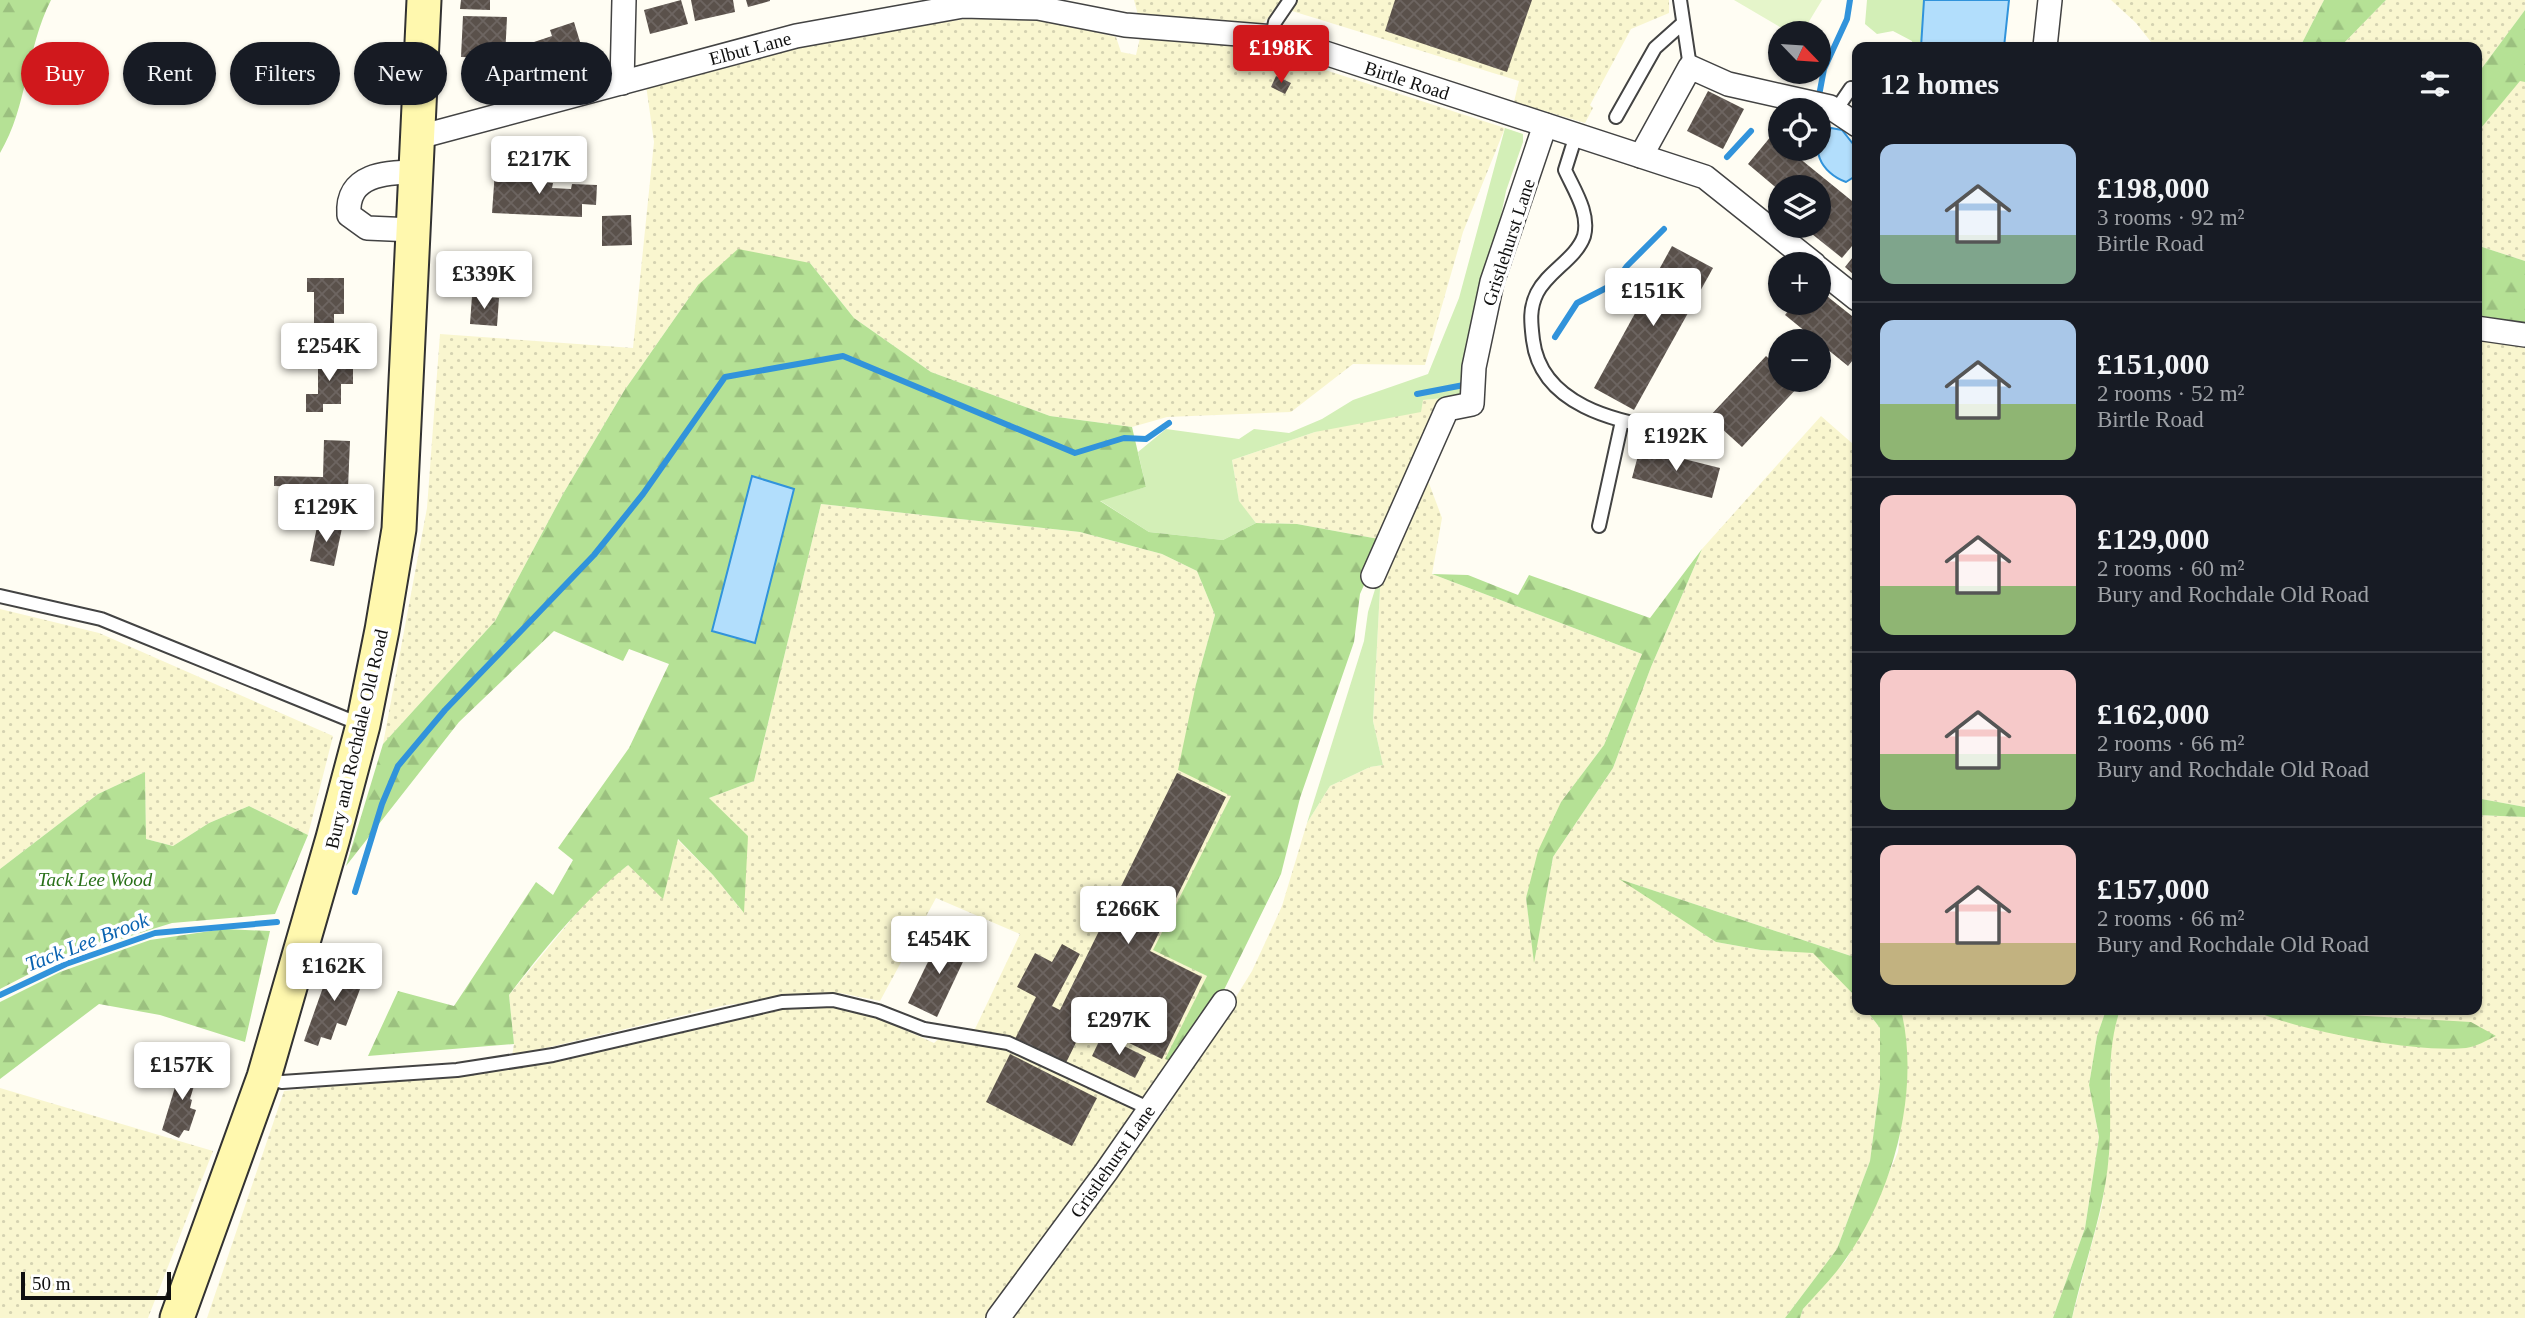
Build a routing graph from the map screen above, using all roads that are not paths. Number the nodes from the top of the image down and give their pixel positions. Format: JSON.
{"nodes":[{"id":1,"x":424,"y":0,"type":"edge"},
{"id":2,"x":624,"y":0,"type":"edge"},
{"id":3,"x":1290,"y":0,"type":"edge"},
{"id":4,"x":1680,"y":0,"type":"edge"},
{"id":5,"x":2050,"y":0,"type":"edge"},
{"id":6,"x":962,"y":3,"type":"edge"},
{"id":7,"x":1683,"y":23,"type":"junction"},
{"id":8,"x":1272,"y":37,"type":"junction"},
{"id":9,"x":2046,"y":42,"type":"edge"},
{"id":10,"x":1690,"y":68,"type":"junction"},
{"id":11,"x":622,"y":83,"type":"junction"},
{"id":12,"x":1851,"y":88,"type":"dead end"},
{"id":13,"x":1833,"y":108,"type":"junction"},
{"id":14,"x":1616,"y":117,"type":"dead end"},
{"id":15,"x":1852,"y":121,"type":"edge"},
{"id":16,"x":1545,"y":125,"type":"junction"},
{"id":17,"x":1576,"y":135,"type":"junction"},
{"id":18,"x":419,"y":137,"type":"junction"},
{"id":19,"x":1642,"y":156,"type":"junction"},
{"id":20,"x":417,"y":172,"type":"junction"},
{"id":21,"x":413,"y":230,"type":"junction"},
{"id":22,"x":1799,"y":252,"type":"edge"},
{"id":23,"x":1831,"y":278,"type":"edge"},
{"id":24,"x":1852,"y":295,"type":"edge"},
{"id":25,"x":2482,"y":329,"type":"edge"},
{"id":26,"x":2525,"y":335,"type":"edge"},
{"id":27,"x":1622,"y":421,"type":"junction"},
{"id":28,"x":1670,"y":430,"type":"dead end"},
{"id":29,"x":1599,"y":526,"type":"dead end"},
{"id":30,"x":1373,"y":576,"type":"dead end"},
{"id":31,"x":0,"y":596,"type":"edge"},
{"id":32,"x":363,"y":725,"type":"junction"},
{"id":33,"x":1224,"y":1002,"type":"dead end"},
{"id":34,"x":264,"y":1077,"type":"junction"},
{"id":35,"x":1149,"y":1108,"type":"junction"},
{"id":36,"x":177,"y":1318,"type":"edge"},
{"id":37,"x":998,"y":1318,"type":"edge"}],
"edges":[{"from":1,"to":18,"type":"main road","name":"Bury and Rochdale Old Road"},
{"from":2,"to":11,"type":"street"},
{"from":3,"to":8,"type":"lane"},
{"from":4,"to":7,"type":"lane"},
{"from":5,"to":9,"type":"street"},
{"from":6,"to":8,"type":"street","name":"Birtle Road"},
{"from":6,"to":11,"type":"street","name":"Elbut Lane"},
{"from":7,"to":10,"type":"lane"},
{"from":7,"to":14,"type":"lane"},
{"from":8,"to":16,"type":"street","name":"Birtle Road"},
{"from":10,"to":13,"type":"street"},
{"from":10,"to":19,"type":"street"},
{"from":11,"to":18,"type":"street","name":"Elbut Lane"},
{"from":12,"to":13,"type":"lane"},
{"from":13,"to":15,"type":"street"},
{"from":16,"to":17,"type":"street","name":"Birtle Road"},
{"from":16,"to":30,"type":"street","name":"Gristlehurst Lane"},
{"from":17,"to":19,"type":"street","name":"Birtle Road"},
{"from":17,"to":27,"type":"lane"},
{"from":18,"to":20,"type":"main road","name":"Bury and Rochdale Old Road"},
{"from":19,"to":22,"type":"street","name":"Birtle Road"},
{"from":20,"to":21,"type":"main road","name":"Bury and Rochdale Old Road"},
{"from":20,"to":21,"type":"street"},
{"from":21,"to":32,"type":"main road","name":"Bury and Rochdale Old Road"},
{"from":23,"to":24,"type":"street"},
{"from":25,"to":26,"type":"street"},
{"from":27,"to":28,"type":"lane"},
{"from":27,"to":29,"type":"lane"},
{"from":31,"to":32,"type":"lane"},
{"from":32,"to":34,"type":"main road","name":"Bury and Rochdale Old Road"},
{"from":33,"to":35,"type":"street","name":"Gristlehurst Lane"},
{"from":34,"to":35,"type":"lane"},
{"from":34,"to":36,"type":"main road","name":"Bury and Rochdale Old Road"},
{"from":35,"to":37,"type":"street","name":"Gristlehurst Lane"}]}
